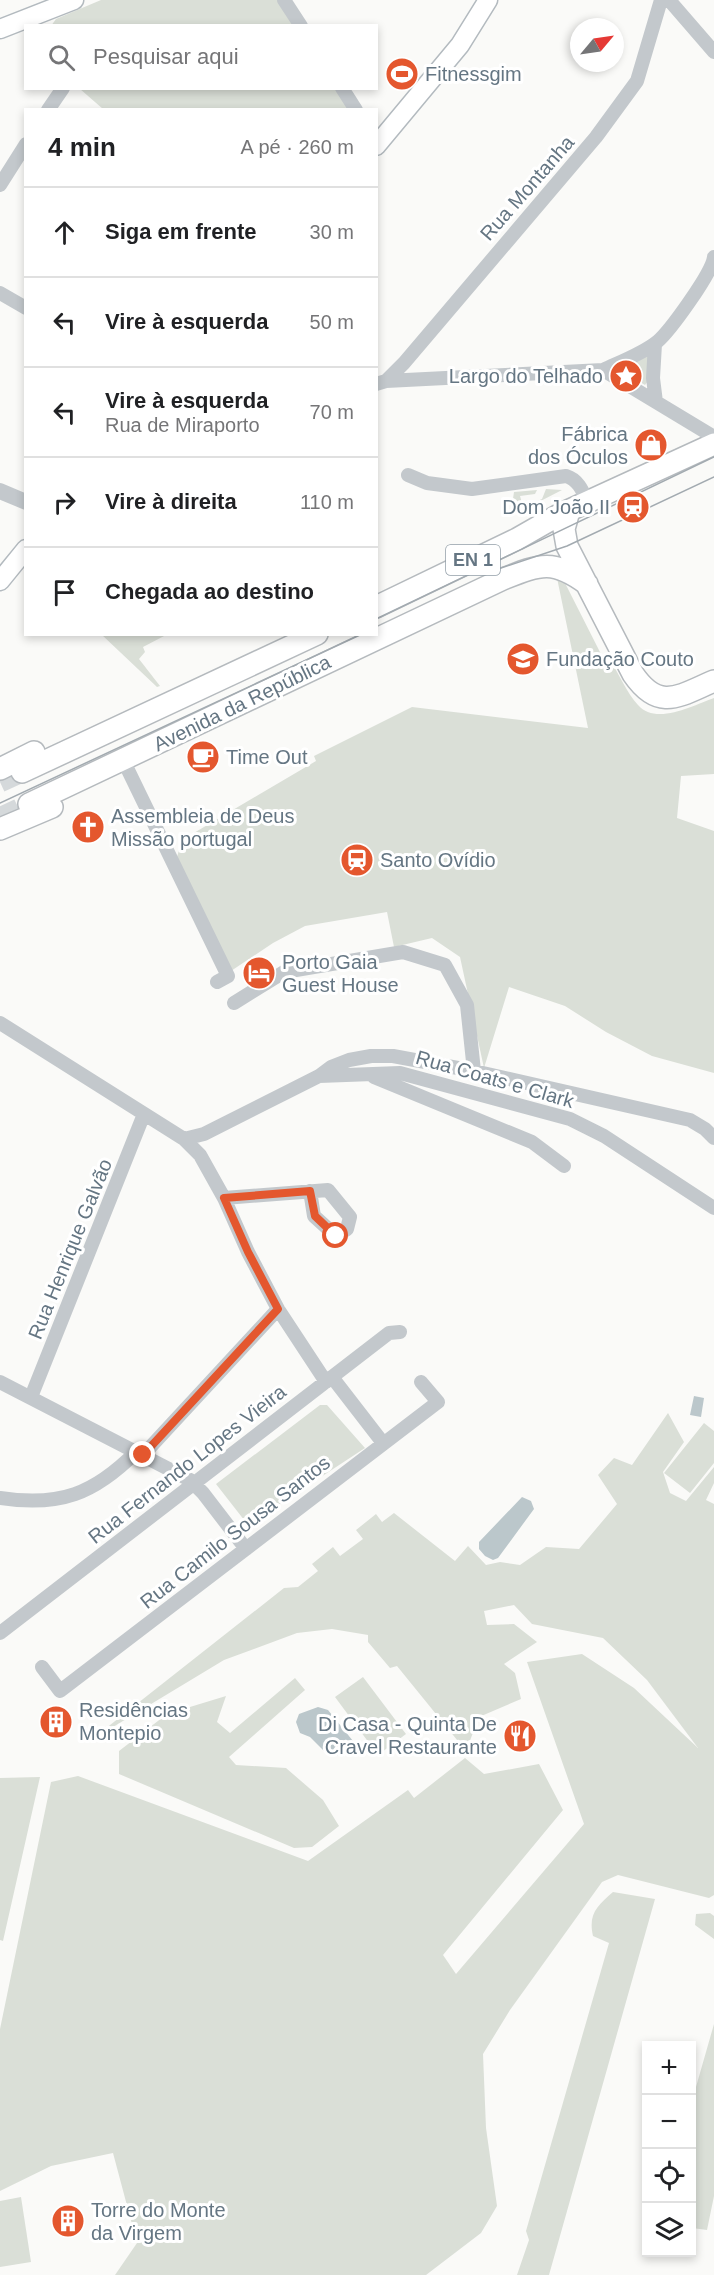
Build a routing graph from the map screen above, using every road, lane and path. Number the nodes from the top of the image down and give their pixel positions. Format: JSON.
{"nodes":[{"id":1,"x":74,"y":0,"type":"edge"},
{"id":2,"x":284,"y":0,"type":"edge"},
{"id":3,"x":488,"y":0,"type":"edge"},
{"id":4,"x":668,"y":1,"type":"edge"},
{"id":5,"x":34,"y":21,"type":"edge"},
{"id":6,"x":299,"y":24,"type":"edge"},
{"id":7,"x":0,"y":29,"type":"edge"},
{"id":8,"x":714,"y":52,"type":"edge"},
{"id":9,"x":62,"y":90,"type":"edge"},
{"id":10,"x":343,"y":90,"type":"edge"},
{"id":11,"x":49,"y":108,"type":"edge"},
{"id":12,"x":355,"y":108,"type":"edge"},
{"id":13,"x":378,"y":142,"type":"edge"},
{"id":14,"x":24,"y":147,"type":"edge"},
{"id":15,"x":0,"y":185,"type":"edge"},
{"id":16,"x":714,"y":257,"type":"edge"},
{"id":17,"x":0,"y":293,"type":"edge"},
{"id":18,"x":24,"y":307,"type":"edge"},
{"id":19,"x":655,"y":344,"type":"junction"},
{"id":20,"x":603,"y":370,"type":"junction"},
{"id":21,"x":381,"y":382,"type":"edge"},
{"id":22,"x":656,"y":402,"type":"junction"},
{"id":23,"x":714,"y":437,"type":"edge"},
{"id":24,"x":714,"y":444,"type":"edge"},
{"id":25,"x":408,"y":475,"type":"dead end"},
{"id":26,"x":0,"y":491,"type":"edge"},
{"id":27,"x":24,"y":501,"type":"edge"},
{"id":28,"x":579,"y":507,"type":"junction"},
{"id":29,"x":24,"y":551,"type":"edge"},
{"id":30,"x":0,"y":581,"type":"edge"},
{"id":31,"x":587,"y":584,"type":"junction"},
{"id":32,"x":378,"y":606,"type":"edge"},
{"id":33,"x":313,"y":636,"type":"edge"},
{"id":34,"x":714,"y":681,"type":"edge"},
{"id":35,"x":199,"y":689,"type":"junction"},
{"id":36,"x":202,"y":723,"type":"junction"},
{"id":37,"x":0,"y":769,"type":"tunnel mouth"},
{"id":38,"x":128,"y":771,"type":"junction"},
{"id":39,"x":22,"y":772,"type":"tunnel mouth"},
{"id":40,"x":29,"y":804,"type":"tunnel mouth"},
{"id":41,"x":0,"y":829,"type":"edge"},
{"id":42,"x":217,"y":982,"type":"dead end"},
{"id":43,"x":234,"y":1003,"type":"dead end"},
{"id":44,"x":0,"y":1023,"type":"edge"},
{"id":45,"x":474,"y":1071,"type":"junction"},
{"id":46,"x":369,"y":1075,"type":"junction"},
{"id":47,"x":319,"y":1076,"type":"junction"},
{"id":48,"x":144,"y":1114,"type":"junction"},
{"id":49,"x":714,"y":1138,"type":"edge"},
{"id":50,"x":184,"y":1139,"type":"junction"},
{"id":51,"x":564,"y":1166,"type":"dead end"},
{"id":52,"x":310,"y":1191,"type":"dead end"},
{"id":53,"x":224,"y":1198,"type":"junction"},
{"id":54,"x":714,"y":1208,"type":"edge"},
{"id":55,"x":278,"y":1309,"type":"junction"},
{"id":56,"x":400,"y":1332,"type":"dead end"},
{"id":57,"x":329,"y":1380,"type":"junction"},
{"id":58,"x":0,"y":1382,"type":"edge"},
{"id":59,"x":422,"y":1382,"type":"dead end"},
{"id":60,"x":31,"y":1397,"type":"junction"},
{"id":61,"x":383,"y":1443,"type":"junction"},
{"id":62,"x":140,"y":1454,"type":"junction"},
{"id":63,"x":194,"y":1484,"type":"junction"},
{"id":64,"x":0,"y":1498,"type":"edge"},
{"id":65,"x":246,"y":1549,"type":"junction"},
{"id":66,"x":0,"y":1633,"type":"edge"},
{"id":67,"x":42,"y":1667,"type":"dead end"}],
"edges":[{"from":1,"to":5,"type":"main road"},
{"from":2,"to":6,"type":"street"},
{"from":3,"to":13,"type":"main road"},
{"from":4,"to":8,"type":"street"},
{"from":4,"to":21,"type":"street","name":"Rua Montanha"},
{"from":5,"to":7,"type":"main road"},
{"from":9,"to":11,"type":"street"},
{"from":10,"to":12,"type":"street"},
{"from":14,"to":15,"type":"street"},
{"from":16,"to":19,"type":"street"},
{"from":17,"to":18,"type":"street"},
{"from":19,"to":20,"type":"street"},
{"from":19,"to":22,"type":"street"},
{"from":20,"to":21,"type":"street"},
{"from":20,"to":22,"type":"street"},
{"from":22,"to":23,"type":"street"},
{"from":24,"to":28,"type":"main road","number":"EN 1"},
{"from":25,"to":28,"type":"street"},
{"from":26,"to":27,"type":"street"},
{"from":28,"to":31,"type":"main road"},
{"from":28,"to":32,"type":"main road","number":"EN 1"},
{"from":29,"to":30,"type":"main road"},
{"from":31,"to":34,"type":"main road"},
{"from":31,"to":36,"type":"main road","name":"Avenida da República","number":"EN 1"},
{"from":33,"to":35,"type":"main road","name":"Avenida da República"},
{"from":35,"to":37,"type":"main road"},
{"from":35,"to":39,"type":"main road","name":"Avenida da República"},
{"from":36,"to":38,"type":"main road","number":"EN 1"},
{"from":36,"to":40,"type":"main road","name":"Avenida da República","number":"EN 1"},
{"from":38,"to":41,"type":"main road","number":"EN 1"},
{"from":38,"to":42,"type":"street"},
{"from":43,"to":45,"type":"street"},
{"from":44,"to":48,"type":"street"},
{"from":45,"to":47,"type":"street"},
{"from":45,"to":49,"type":"street"},
{"from":46,"to":47,"type":"street","name":"Rua Coats e Clark"},
{"from":46,"to":51,"type":"street"},
{"from":46,"to":54,"type":"street","name":"Rua Coats e Clark"},
{"from":47,"to":50,"type":"street","name":"Rua Coats e Clark"},
{"from":48,"to":50,"type":"street"},
{"from":48,"to":60,"type":"street","name":"Rua Henrique Galvão"},
{"from":50,"to":53,"type":"street"},
{"from":52,"to":53,"type":"street"},
{"from":53,"to":55,"type":"street"},
{"from":55,"to":57,"type":"street"},
{"from":55,"to":62,"type":"street"},
{"from":56,"to":57,"type":"street","name":"Rua Fernando Lopes Vieira"},
{"from":57,"to":61,"type":"street"},
{"from":57,"to":63,"type":"street","name":"Rua Fernando Lopes Vieira"},
{"from":58,"to":60,"type":"street"},
{"from":59,"to":61,"type":"street","name":"Rua Camilo Sousa Santos"},
{"from":60,"to":62,"type":"street"},
{"from":61,"to":65,"type":"street","name":"Rua Camilo Sousa Santos"},
{"from":62,"to":63,"type":"street"},
{"from":62,"to":64,"type":"street"},
{"from":63,"to":65,"type":"street"},
{"from":63,"to":66,"type":"street","name":"Rua Fernando Lopes Vieira"},
{"from":65,"to":67,"type":"street","name":"Rua Camilo Sousa Santos"}]}
